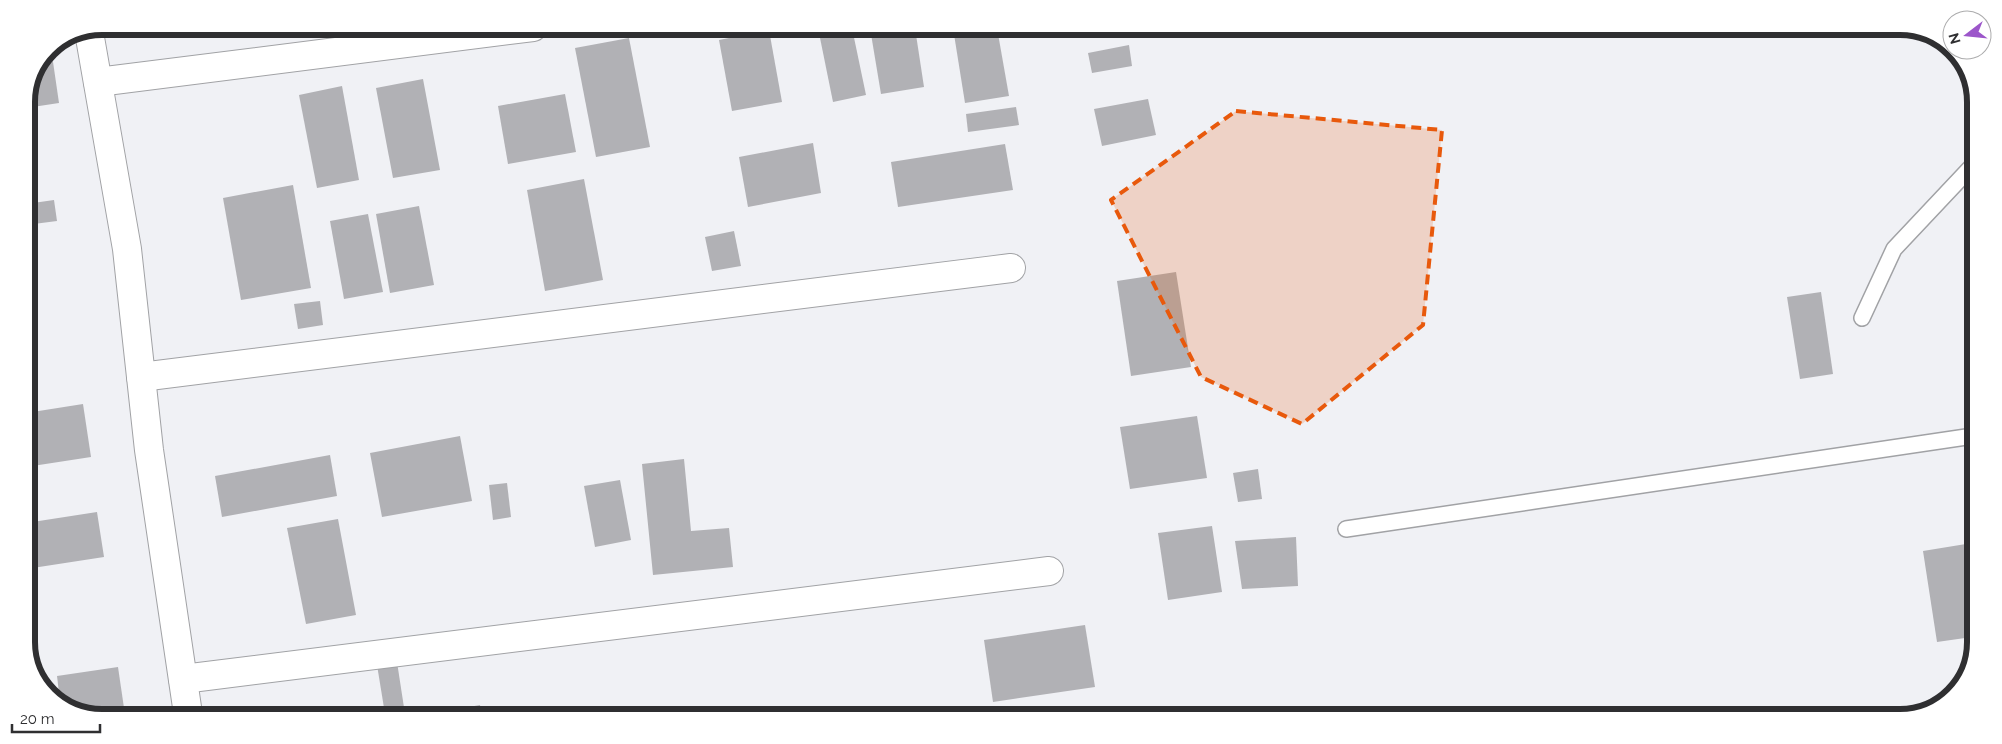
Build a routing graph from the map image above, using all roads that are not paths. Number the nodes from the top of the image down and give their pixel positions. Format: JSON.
{"nodes":[{"id":1,"x":471,"y":35,"type":"edge"},
{"id":2,"x":90,"y":36,"type":"edge"},
{"id":3,"x":98,"y":82,"type":"junction"},
{"id":4,"x":1967,"y":171,"type":"edge"},
{"id":5,"x":1011,"y":268,"type":"dead end"},
{"id":6,"x":1862,"y":318,"type":"dead end"},
{"id":7,"x":141,"y":377,"type":"junction"},
{"id":8,"x":1967,"y":437,"type":"edge"},
{"id":9,"x":1346,"y":529,"type":"dead end"},
{"id":10,"x":1049,"y":571,"type":"dead end"},
{"id":11,"x":183,"y":679,"type":"junction"},
{"id":12,"x":187,"y":709,"type":"edge"}],
"edges":[{"from":1,"to":3,"type":"street"},
{"from":2,"to":3,"type":"street"},
{"from":3,"to":7,"type":"street"},
{"from":4,"to":6,"type":"lane"},
{"from":5,"to":7,"type":"street"},
{"from":7,"to":11,"type":"street"},
{"from":8,"to":9,"type":"lane"},
{"from":10,"to":11,"type":"street"},
{"from":11,"to":12,"type":"street"}]}
